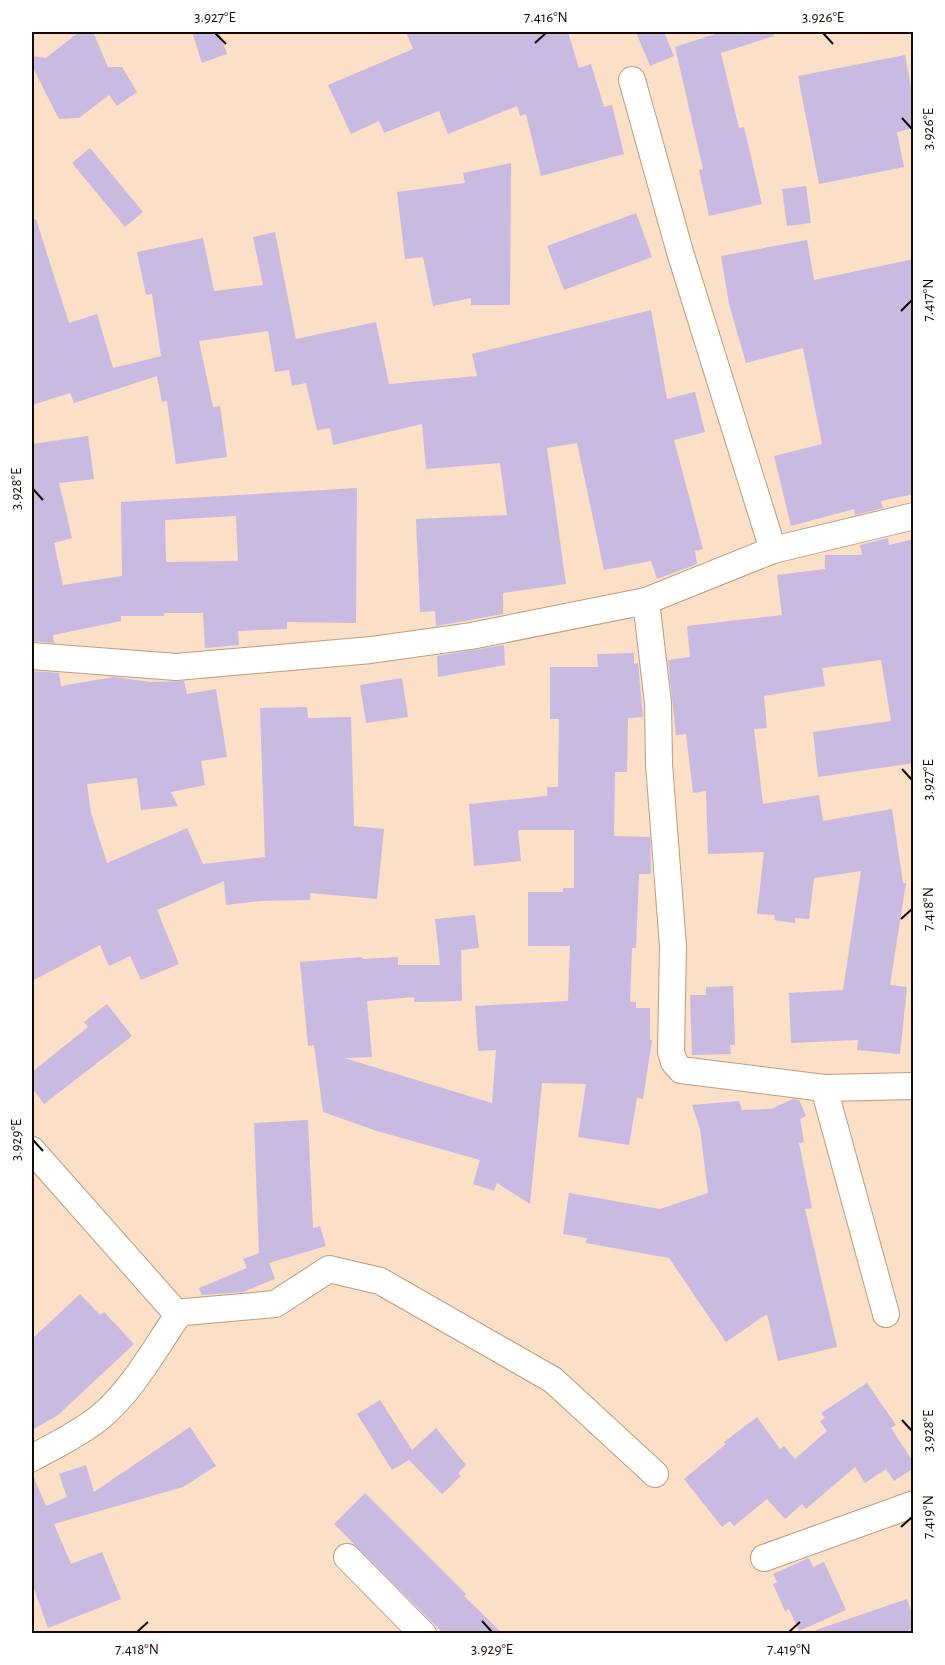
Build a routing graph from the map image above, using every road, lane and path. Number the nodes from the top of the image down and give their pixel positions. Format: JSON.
{"nodes":[{"id":1,"x":632,"y":80,"type":"dead end"},
{"id":2,"x":914,"y":516,"type":"edge"},
{"id":3,"x":773,"y":550,"type":"junction"},
{"id":4,"x":646,"y":601,"type":"junction"},
{"id":5,"x":32,"y":656,"type":"edge"},
{"id":6,"x":914,"y":1086,"type":"edge"},
{"id":7,"x":824,"y":1088,"type":"junction"},
{"id":8,"x":32,"y":1150,"type":"edge"},
{"id":9,"x":886,"y":1314,"type":"dead end"},
{"id":10,"x":178,"y":1315,"type":"junction"},
{"id":11,"x":32,"y":1458,"type":"edge"},
{"id":12,"x":655,"y":1474,"type":"dead end"},
{"id":13,"x":914,"y":1504,"type":"edge"},
{"id":14,"x":347,"y":1557,"type":"dead end"},
{"id":15,"x":764,"y":1558,"type":"dead end"},
{"id":16,"x":423,"y":1634,"type":"edge"}],
"edges":[{"from":1,"to":3,"type":"street"},
{"from":2,"to":3,"type":"street"},
{"from":3,"to":4,"type":"street"},
{"from":4,"to":5,"type":"street"},
{"from":4,"to":7,"type":"street"},
{"from":6,"to":7,"type":"street"},
{"from":7,"to":9,"type":"street"},
{"from":8,"to":10,"type":"street"},
{"from":10,"to":11,"type":"street"},
{"from":10,"to":12,"type":"street"},
{"from":13,"to":15,"type":"street"},
{"from":14,"to":16,"type":"street"}]}
